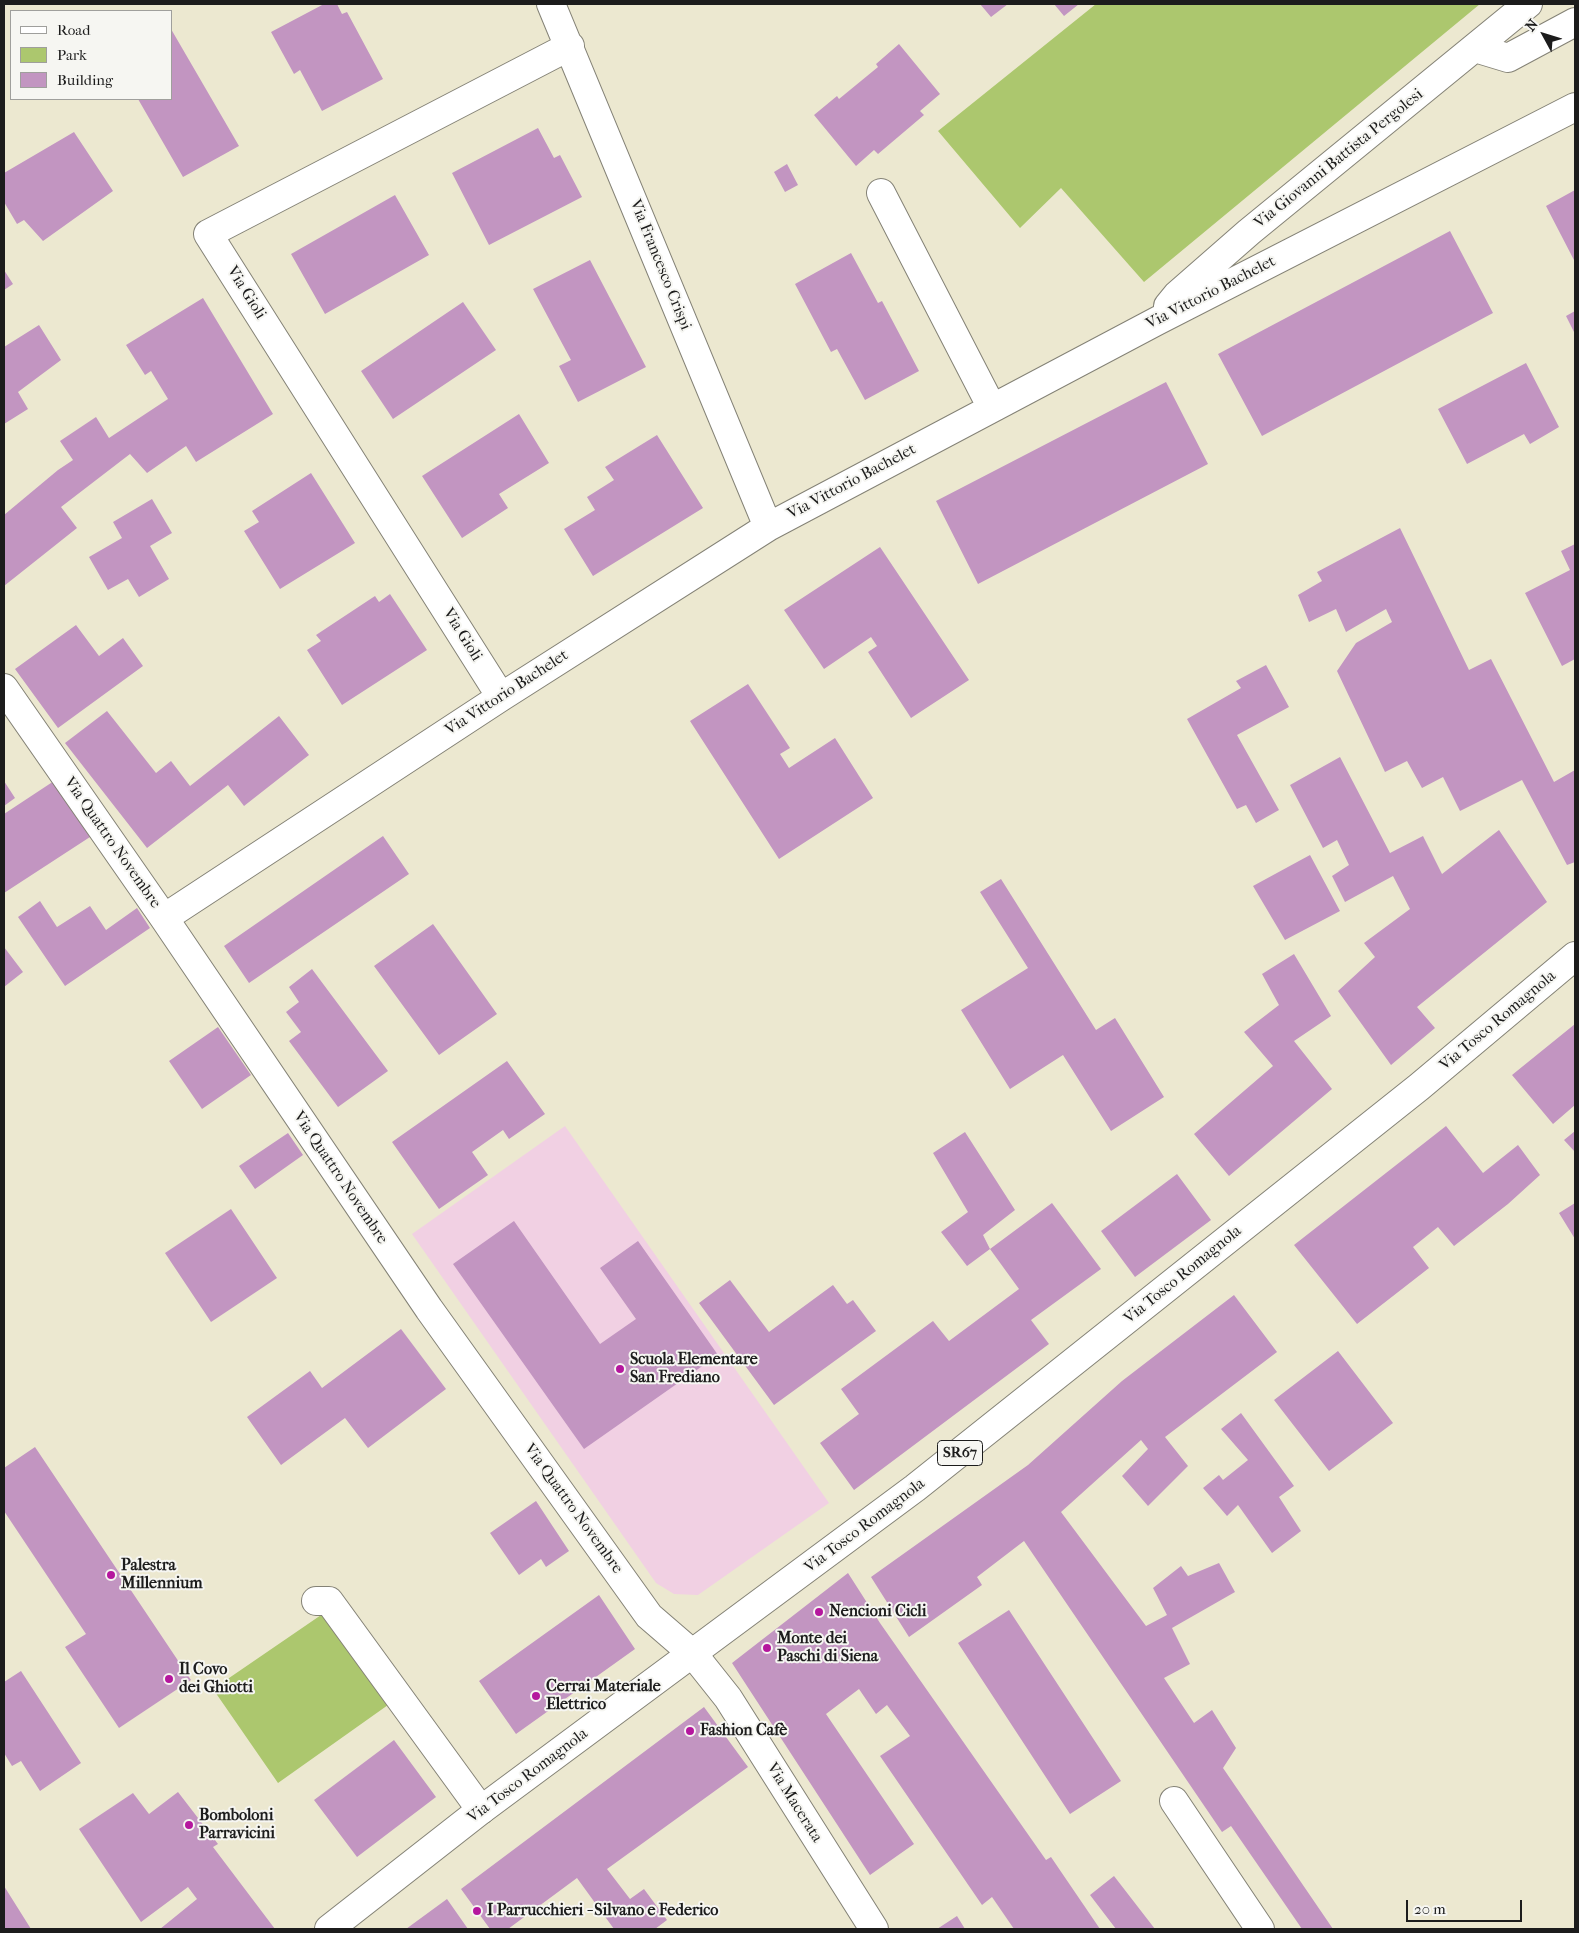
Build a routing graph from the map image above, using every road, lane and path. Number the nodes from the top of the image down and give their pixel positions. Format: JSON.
{"nodes":[{"id":1,"x":551,"y":4,"type":"edge"},
{"id":2,"x":1528,"y":4,"type":"edge"},
{"id":3,"x":1575,"y":22,"type":"edge"},
{"id":4,"x":570,"y":46,"type":"junction"},
{"id":5,"x":1475,"y":48,"type":"junction"},
{"id":6,"x":1575,"y":106,"type":"edge"},
{"id":7,"x":882,"y":193,"type":"dead end"},
{"id":8,"x":1157,"y":321,"type":"junction"},
{"id":9,"x":992,"y":408,"type":"junction"},
{"id":10,"x":768,"y":527,"type":"junction"},
{"id":11,"x":4,"y":688,"type":"edge"},
{"id":12,"x":501,"y":697,"type":"junction"},
{"id":13,"x":164,"y":918,"type":"junction"},
{"id":14,"x":1575,"y":956,"type":"edge"},
{"id":15,"x":316,"y":1601,"type":"dead end"},
{"id":16,"x":693,"y":1654,"type":"junction"},
{"id":17,"x":1174,"y":1801,"type":"dead end"},
{"id":18,"x":481,"y":1810,"type":"junction"},
{"id":19,"x":329,"y":1929,"type":"edge"},
{"id":20,"x":874,"y":1929,"type":"edge"},
{"id":21,"x":1260,"y":1929,"type":"edge"}],
"edges":[{"from":1,"to":4,"type":"street","name":"Via Francesco Crispi"},
{"from":2,"to":5,"type":"street","name":"Via Giovanni Battista Pergolesi"},
{"from":3,"to":5,"type":"street"},
{"from":4,"to":10,"type":"street","name":"Via Francesco Crispi"},
{"from":4,"to":12,"type":"street","name":"Via Gioli"},
{"from":5,"to":8,"type":"street","name":"Via Giovanni Battista Pergolesi"},
{"from":6,"to":8,"type":"street","name":"Via Vittorio Bachelet"},
{"from":7,"to":9,"type":"street"},
{"from":8,"to":9,"type":"street","name":"Via Vittorio Bachelet"},
{"from":9,"to":10,"type":"street","name":"Via Vittorio Bachelet"},
{"from":10,"to":12,"type":"street","name":"Via Vittorio Bachelet"},
{"from":11,"to":13,"type":"street","name":"Via Quattro Novembre"},
{"from":12,"to":13,"type":"street","name":"Via Vittorio Bachelet"},
{"from":13,"to":16,"type":"street","name":"Via Quattro Novembre"},
{"from":14,"to":16,"type":"street","name":"Via Tosco Romagnola","number":"SR67"},
{"from":15,"to":18,"type":"street"},
{"from":16,"to":18,"type":"street","name":"Via Tosco Romagnola","number":"SR67"},
{"from":16,"to":20,"type":"street","name":"Via Macerata"},
{"from":17,"to":21,"type":"street"},
{"from":18,"to":19,"type":"street","name":"Via Tosco Romagnola","number":"SR67"}]}
